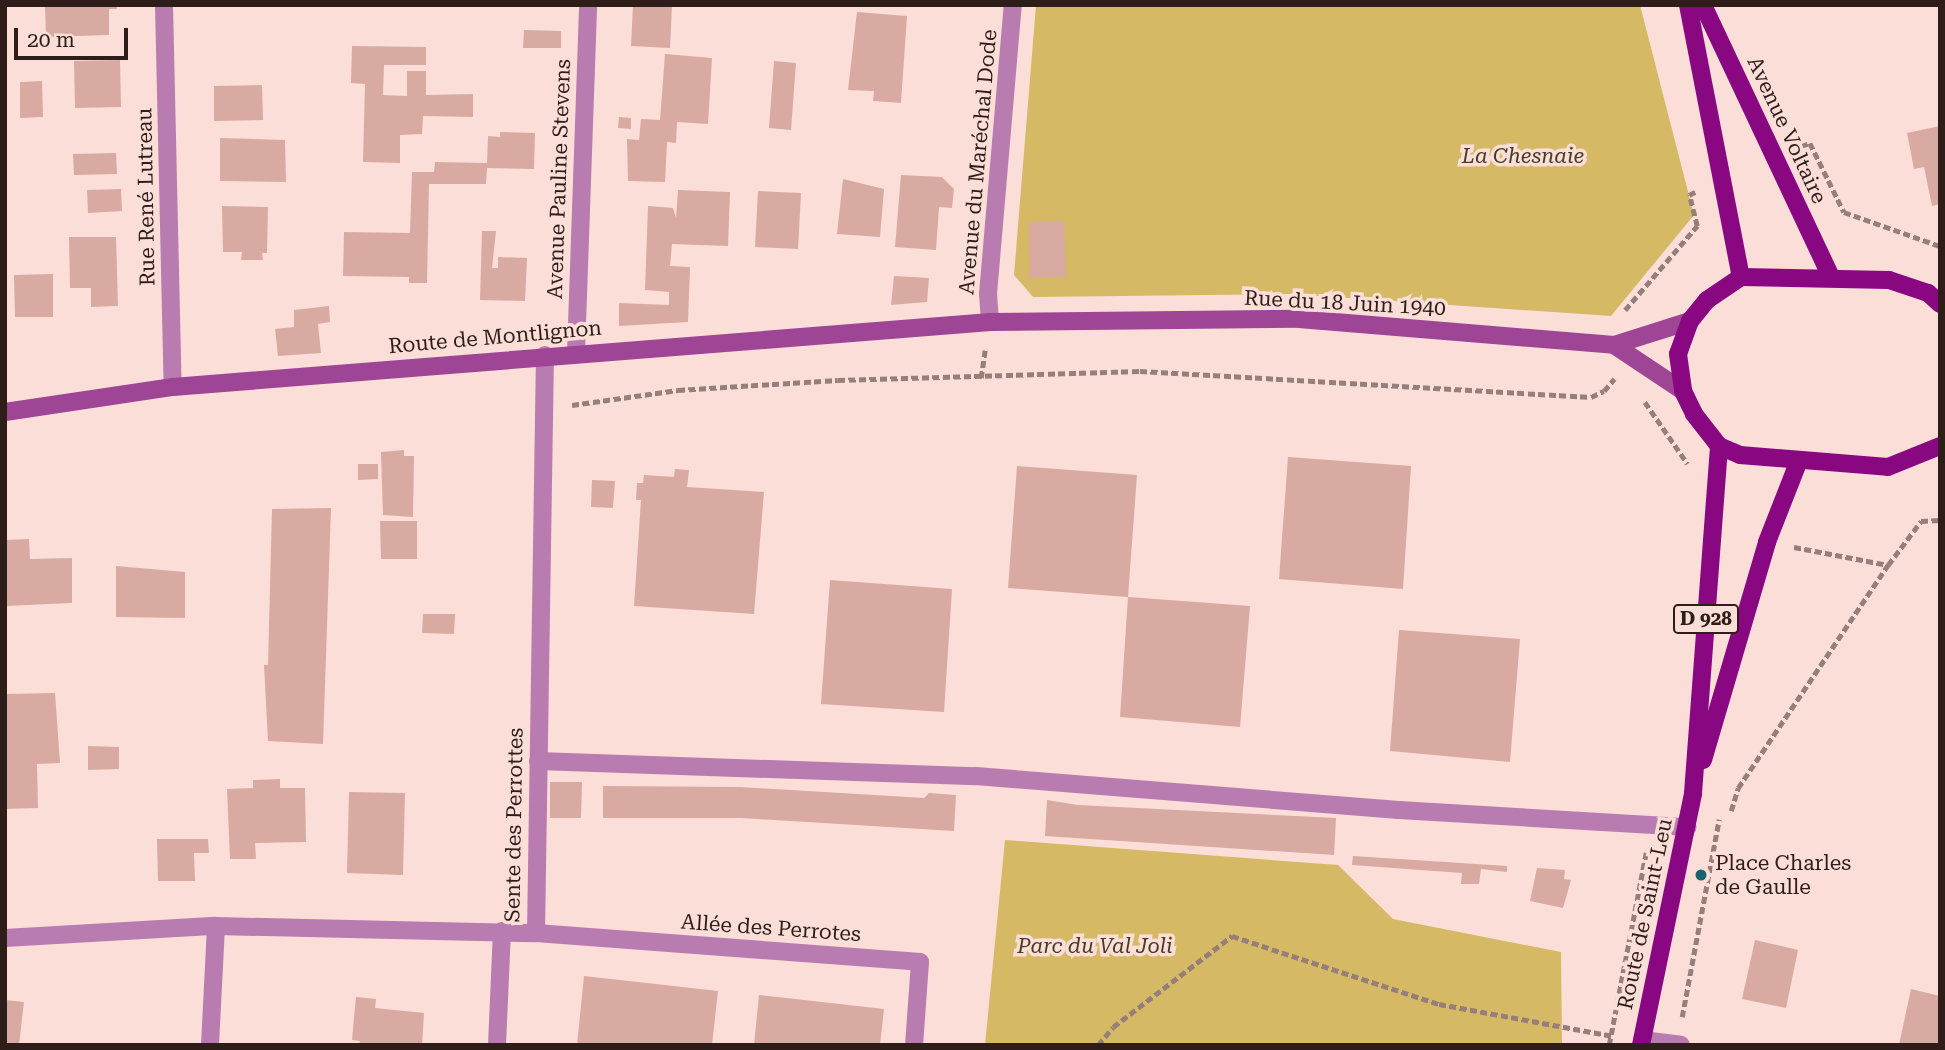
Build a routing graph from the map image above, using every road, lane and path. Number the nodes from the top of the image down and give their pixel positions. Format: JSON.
{"nodes":[{"id":1,"x":164,"y":5,"type":"edge"},
{"id":2,"x":588,"y":5,"type":"edge"},
{"id":3,"x":1013,"y":5,"type":"edge"},
{"id":4,"x":1688,"y":5,"type":"edge"},
{"id":5,"x":1703,"y":5,"type":"edge"},
{"id":6,"x":1775,"y":158,"type":"junction"},
{"id":7,"x":1722,"y":179,"type":"junction"},
{"id":8,"x":1940,"y":246,"type":"edge"},
{"id":9,"x":1830,"y":275,"type":"junction"},
{"id":10,"x":1741,"y":277,"type":"junction"},
{"id":11,"x":1940,"y":304,"type":"edge"},
{"id":12,"x":1620,"y":316,"type":"dead end"},
{"id":13,"x":1690,"y":321,"type":"junction"},
{"id":14,"x":990,"y":322,"type":"junction"},
{"id":15,"x":1614,"y":345,"type":"junction"},
{"id":16,"x":576,"y":354,"type":"junction"},
{"id":17,"x":545,"y":355,"type":"junction"},
{"id":18,"x":1622,"y":383,"type":"dead end"},
{"id":19,"x":173,"y":387,"type":"junction"},
{"id":20,"x":1683,"y":391,"type":"junction"},
{"id":21,"x":1640,"y":393,"type":"dead end"},
{"id":22,"x":544,"y":408,"type":"junction"},
{"id":23,"x":5,"y":412,"type":"edge"},
{"id":24,"x":1719,"y":446,"type":"junction"},
{"id":25,"x":1940,"y":446,"type":"edge"},
{"id":26,"x":1798,"y":463,"type":"junction"},
{"id":27,"x":1692,"y":469,"type":"dead end"},
{"id":28,"x":1940,"y":520,"type":"edge"},
{"id":29,"x":1783,"y":545,"type":"dead end"},
{"id":30,"x":1888,"y":565,"type":"junction"},
{"id":31,"x":538,"y":761,"type":"junction"},
{"id":32,"x":1693,"y":793,"type":"junction"},
{"id":33,"x":1731,"y":811,"type":"dead end"},
{"id":34,"x":1655,"y":824,"type":"junction"},
{"id":35,"x":1687,"y":827,"type":"junction"},
{"id":36,"x":216,"y":926,"type":"junction"},
{"id":37,"x":502,"y":931,"type":"junction"},
{"id":38,"x":536,"y":933,"type":"junction"},
{"id":39,"x":5,"y":938,"type":"edge"},
{"id":40,"x":1610,"y":1036,"type":"junction"},
{"id":41,"x":1641,"y":1042,"type":"edge"},
{"id":42,"x":210,"y":1045,"type":"edge"},
{"id":43,"x":497,"y":1045,"type":"edge"},
{"id":44,"x":914,"y":1045,"type":"edge"},
{"id":45,"x":1098,"y":1045,"type":"edge"},
{"id":46,"x":1609,"y":1045,"type":"edge"},
{"id":47,"x":1681,"y":1045,"type":"edge"}],
"edges":[{"from":1,"to":19,"type":"street","name":"Rue René Lutreau"},
{"from":2,"to":16,"type":"street","name":"Avenue Pauline Stevens"},
{"from":3,"to":14,"type":"street","name":"Avenue du Maréchal Dode"},
{"from":4,"to":7,"type":"main road"},
{"from":5,"to":6,"type":"main road","name":"Avenue Voltaire"},
{"from":6,"to":8,"type":"path"},
{"from":6,"to":9,"type":"main road","name":"Avenue Voltaire"},
{"from":7,"to":10,"type":"main road"},
{"from":7,"to":12,"type":"path"},
{"from":9,"to":10,"type":"main road"},
{"from":9,"to":11,"type":"main road"},
{"from":10,"to":13,"type":"main road"},
{"from":13,"to":15,"type":"main road"},
{"from":13,"to":20,"type":"main road"},
{"from":14,"to":15,"type":"main road","name":"Rue du 18 Juin 1940"},
{"from":14,"to":16,"type":"main road","name":"Route de Montlignon"},
{"from":15,"to":20,"type":"main road","name":"Rue du 18 Juin 1940"},
{"from":16,"to":17,"type":"main road","name":"Route de Montlignon"},
{"from":17,"to":19,"type":"main road","name":"Route de Montlignon"},
{"from":17,"to":22,"type":"street","name":"Sente des Perrottes"},
{"from":18,"to":22,"type":"path"},
{"from":19,"to":23,"type":"main road","name":"Route de Montlignon"},
{"from":20,"to":24,"type":"main road"},
{"from":21,"to":27,"type":"path"},
{"from":22,"to":31,"type":"street","name":"Sente des Perrottes"},
{"from":24,"to":26,"type":"main road"},
{"from":24,"to":32,"type":"main road","name":"Route de Saint-Leu","number":"D 928"},
{"from":25,"to":26,"type":"main road"},
{"from":26,"to":32,"type":"main road","name":"Route de Saint-Leu","number":"D 928"},
{"from":28,"to":30,"type":"path"},
{"from":29,"to":30,"type":"path"},
{"from":30,"to":33,"type":"path"},
{"from":31,"to":34,"type":"street"},
{"from":31,"to":38,"type":"street","name":"Sente des Perrottes"},
{"from":32,"to":35,"type":"main road","name":"Route de Saint-Leu","number":"D 928"},
{"from":34,"to":35,"type":"street"},
{"from":34,"to":40,"type":"path"},
{"from":35,"to":41,"type":"main road","name":"Route de Saint-Leu","number":"D 928"},
{"from":36,"to":37,"type":"street","name":"Sente des Perrottes"},
{"from":36,"to":39,"type":"street","name":"Sente des Perrottes"},
{"from":36,"to":42,"type":"street"},
{"from":37,"to":38,"type":"street","name":"Sente des Perrottes"},
{"from":37,"to":43,"type":"street"},
{"from":38,"to":44,"type":"street","name":"Allée des Perrotes"},
{"from":40,"to":41,"type":"path"},
{"from":40,"to":45,"type":"path"},
{"from":40,"to":46,"type":"path"},
{"from":41,"to":47,"type":"street"}]}
